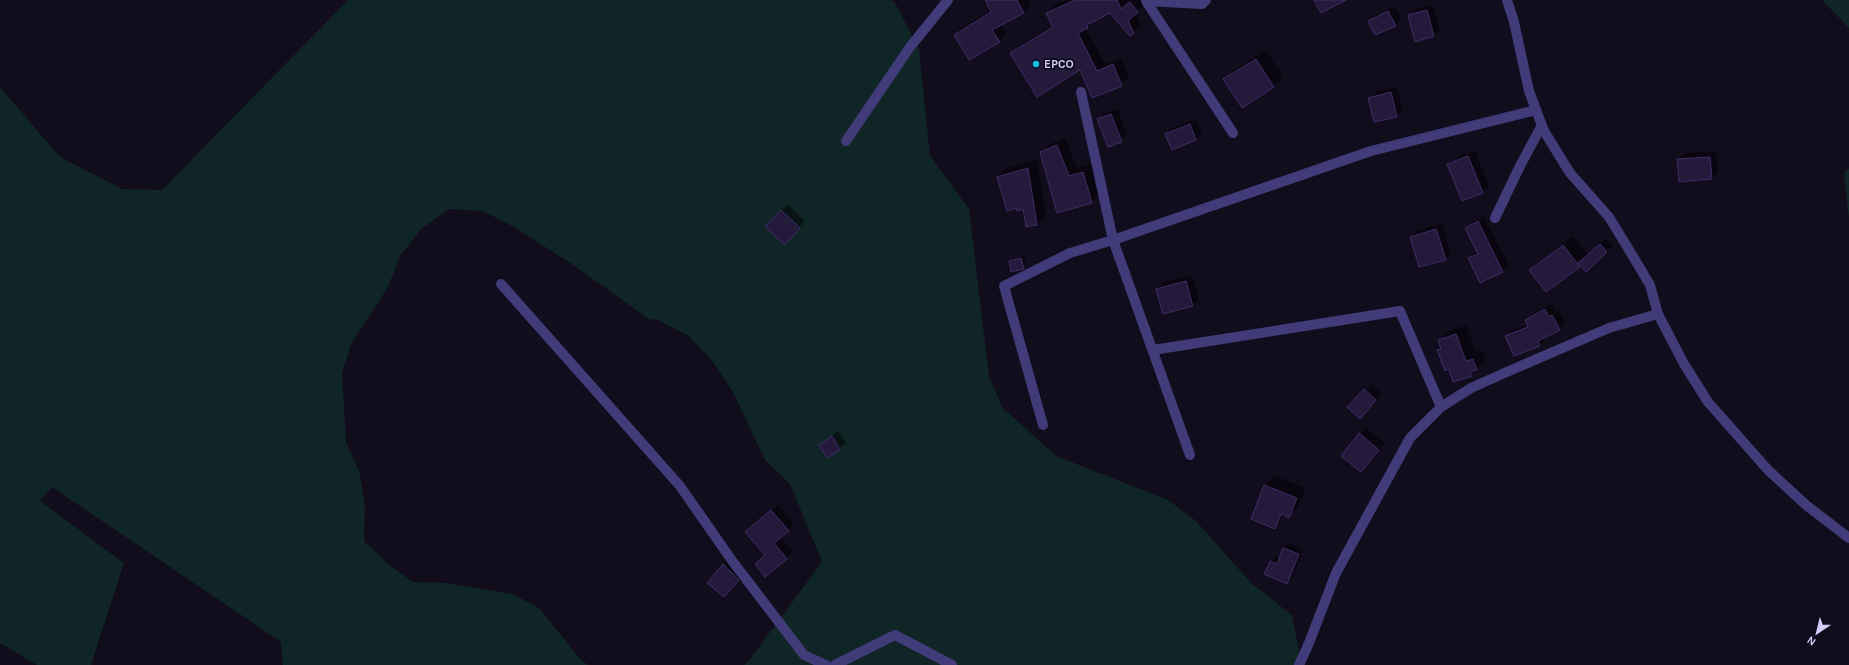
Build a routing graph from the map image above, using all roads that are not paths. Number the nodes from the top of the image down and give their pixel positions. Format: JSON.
{"nodes":[{"id":1,"x":948,"y":0,"type":"edge"},
{"id":2,"x":1206,"y":0,"type":"edge"},
{"id":3,"x":1507,"y":0,"type":"edge"},
{"id":4,"x":1081,"y":92,"type":"dead end"},
{"id":5,"x":1536,"y":110,"type":"junction"},
{"id":6,"x":1542,"y":125,"type":"junction"},
{"id":7,"x":1233,"y":133,"type":"dead end"},
{"id":8,"x":846,"y":141,"type":"dead end"},
{"id":9,"x":1495,"y":218,"type":"dead end"},
{"id":10,"x":1114,"y":240,"type":"junction"},
{"id":11,"x":501,"y":284,"type":"dead end"},
{"id":12,"x":1658,"y":314,"type":"junction"},
{"id":13,"x":1153,"y":350,"type":"junction"},
{"id":14,"x":1441,"y":407,"type":"junction"},
{"id":15,"x":1043,"y":425,"type":"dead end"},
{"id":16,"x":1190,"y":455,"type":"dead end"},
{"id":17,"x":1849,"y":538,"type":"edge"},
{"id":18,"x":826,"y":665,"type":"edge"},
{"id":19,"x":835,"y":665,"type":"edge"},
{"id":20,"x":952,"y":665,"type":"edge"},
{"id":21,"x":1299,"y":665,"type":"edge"}],
"edges":[{"from":1,"to":8,"type":"street"},
{"from":2,"to":7,"type":"street"},
{"from":3,"to":5,"type":"street"},
{"from":4,"to":10,"type":"street"},
{"from":5,"to":6,"type":"street"},
{"from":5,"to":10,"type":"street"},
{"from":6,"to":9,"type":"street"},
{"from":6,"to":12,"type":"street"},
{"from":10,"to":13,"type":"street"},
{"from":10,"to":15,"type":"street"},
{"from":11,"to":18,"type":"street"},
{"from":12,"to":14,"type":"street"},
{"from":12,"to":17,"type":"street"},
{"from":13,"to":14,"type":"street"},
{"from":13,"to":16,"type":"street"},
{"from":14,"to":21,"type":"street"},
{"from":19,"to":20,"type":"street"}]}
